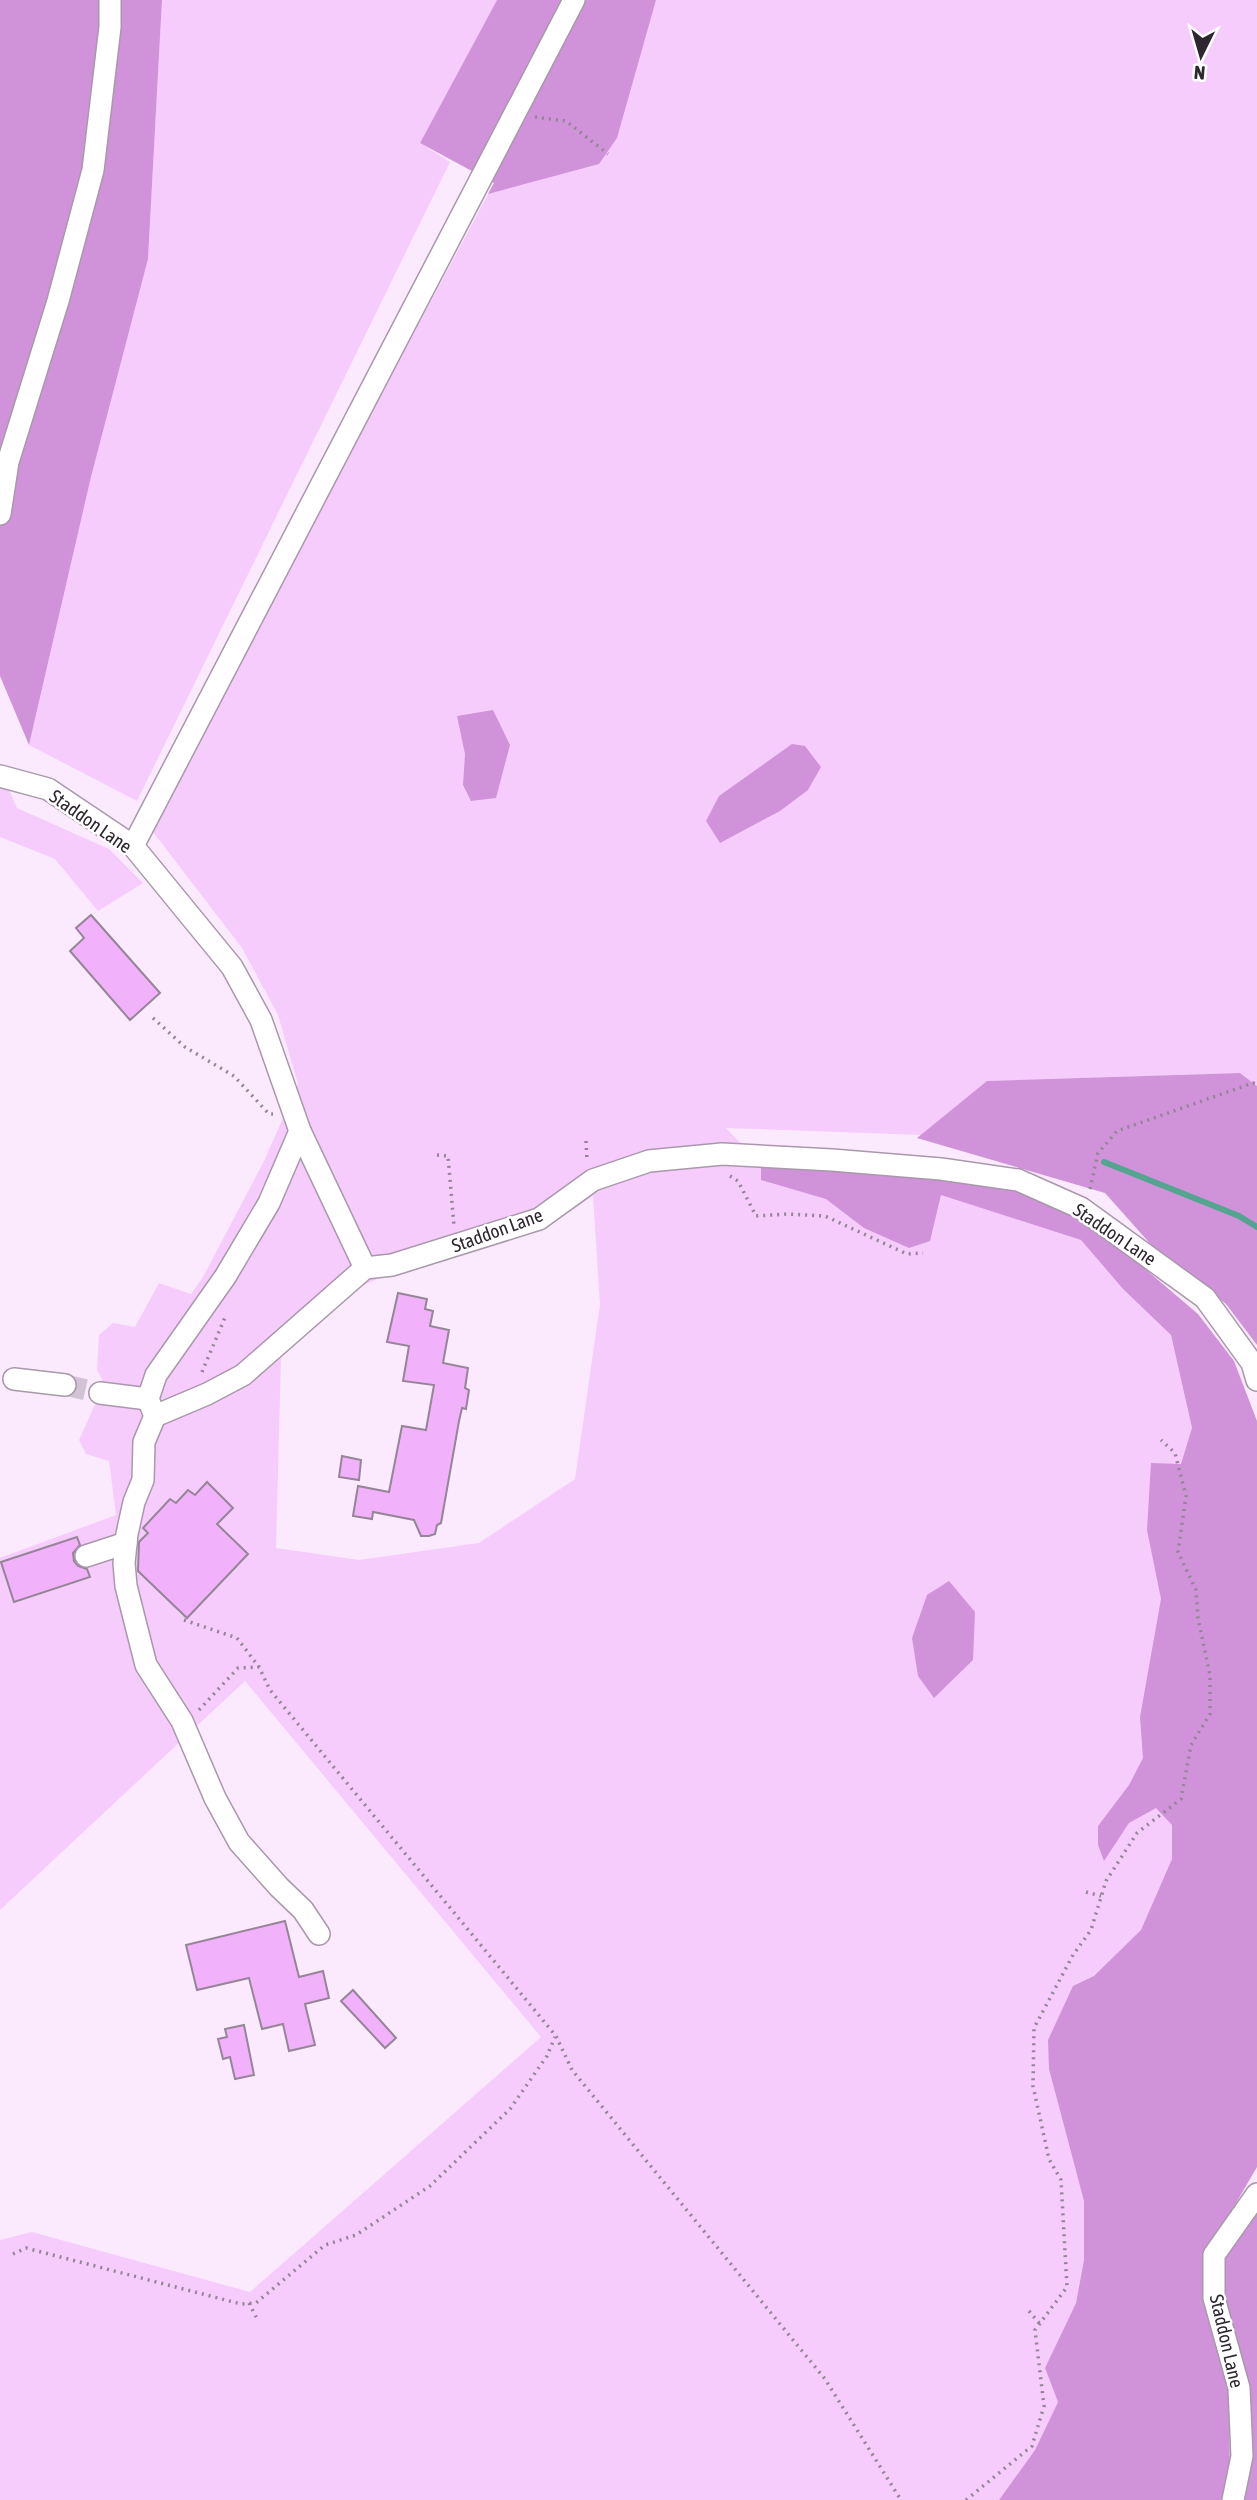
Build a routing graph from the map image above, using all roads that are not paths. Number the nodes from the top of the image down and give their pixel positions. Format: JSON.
{"nodes":[{"id":1,"x":110,"y":0,"type":"edge"},
{"id":2,"x":575,"y":0,"type":"edge"},
{"id":3,"x":0,"y":514,"type":"edge"},
{"id":4,"x":0,"y":776,"type":"edge"},
{"id":5,"x":132,"y":846,"type":"junction"},
{"id":6,"x":298,"y":1125,"type":"junction"},
{"id":7,"x":365,"y":1268,"type":"junction"},
{"id":8,"x":14,"y":1379,"type":"dead end"},
{"id":9,"x":1257,"y":1380,"type":"edge"},
{"id":10,"x":65,"y":1385,"type":"tunnel mouth"},
{"id":11,"x":100,"y":1393,"type":"tunnel mouth"},
{"id":12,"x":151,"y":1408,"type":"junction"},
{"id":13,"x":126,"y":1543,"type":"junction"},
{"id":14,"x":86,"y":1556,"type":"dead end"},
{"id":15,"x":319,"y":1934,"type":"dead end"},
{"id":16,"x":1257,"y":2193,"type":"edge"},
{"id":17,"x":1233,"y":2500,"type":"edge"}],
"edges":[{"from":1,"to":3,"type":"street"},
{"from":2,"to":5,"type":"street"},
{"from":4,"to":5,"type":"street","name":"Staddon Lane"},
{"from":5,"to":6,"type":"street","name":"Staddon Lane"},
{"from":6,"to":7,"type":"street","name":"Staddon Lane"},
{"from":6,"to":12,"type":"street"},
{"from":7,"to":9,"type":"street","name":"Staddon Lane"},
{"from":7,"to":12,"type":"street"},
{"from":8,"to":10,"type":"street"},
{"from":11,"to":12,"type":"street"},
{"from":12,"to":13,"type":"street"},
{"from":13,"to":14,"type":"street"},
{"from":13,"to":15,"type":"street"},
{"from":16,"to":17,"type":"street","name":"Staddon Lane"}]}
